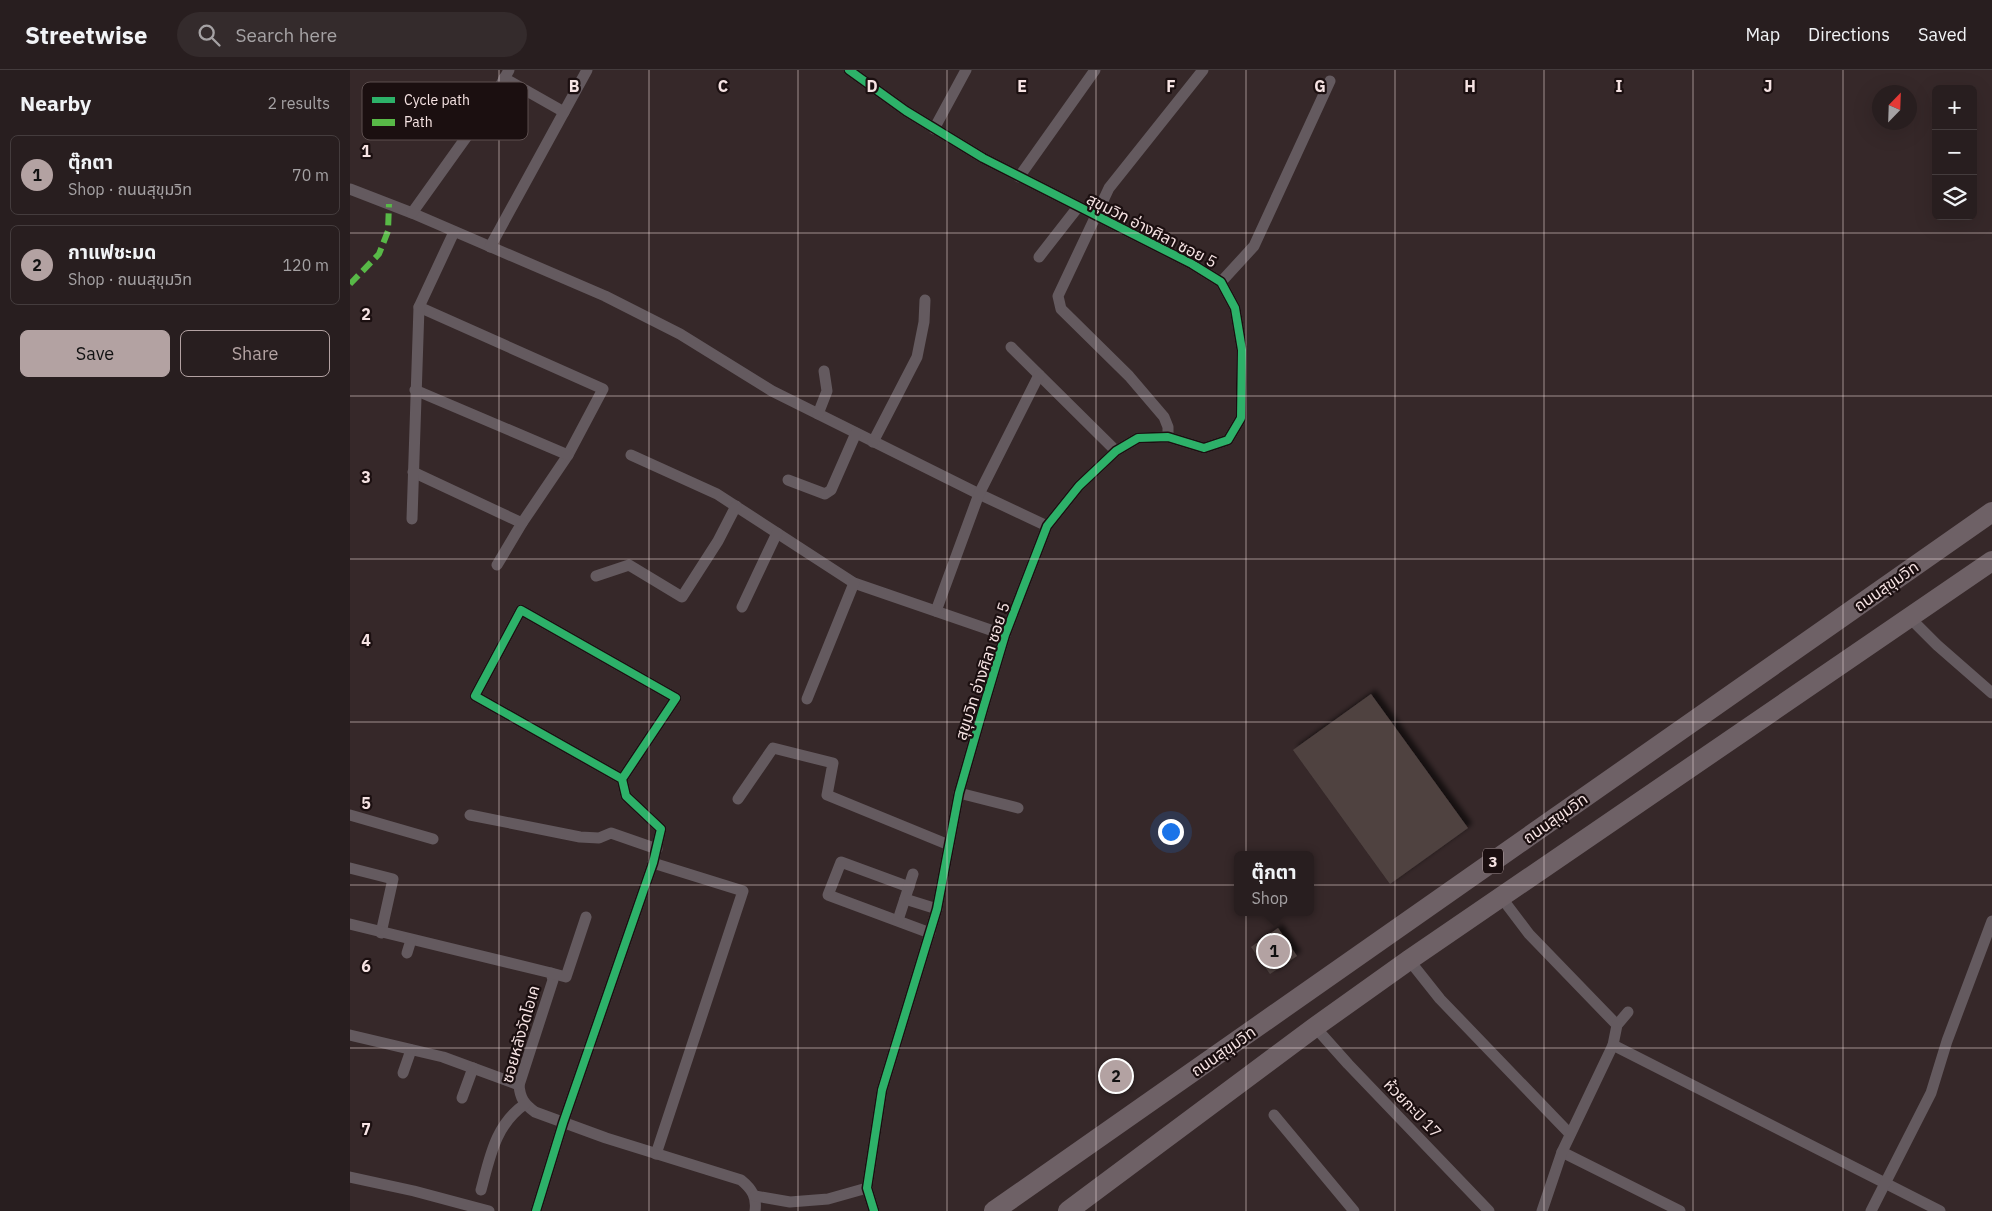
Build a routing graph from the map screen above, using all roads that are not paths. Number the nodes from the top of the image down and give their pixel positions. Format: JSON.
{"nodes":[{"id":1,"x":587,"y":70,"type":"edge"},
{"id":2,"x":849,"y":70,"type":"edge"},
{"id":3,"x":966,"y":70,"type":"edge"},
{"id":4,"x":1095,"y":70,"type":"edge"},
{"id":5,"x":1203,"y":70,"type":"edge"},
{"id":6,"x":506,"y":74,"type":"edge"},
{"id":7,"x":1330,"y":80,"type":"dead end"},
{"id":8,"x":518,"y":82,"type":"edge"},
{"id":9,"x":528,"y":88,"type":"edge"},
{"id":10,"x":564,"y":112,"type":"junction"},
{"id":11,"x":934,"y":129,"type":"junction"},
{"id":12,"x":464,"y":140,"type":"edge"},
{"id":13,"x":1019,"y":177,"type":"junction"},
{"id":14,"x":350,"y":189,"type":"edge"},
{"id":15,"x":1078,"y":207,"type":"junction"},
{"id":16,"x":412,"y":213,"type":"junction"},
{"id":17,"x":1096,"y":216,"type":"junction"},
{"id":18,"x":454,"y":232,"type":"junction"},
{"id":19,"x":490,"y":247,"type":"junction"},
{"id":20,"x":1039,"y":257,"type":"dead end"},
{"id":21,"x":1221,"y":282,"type":"junction"},
{"id":22,"x":925,"y":300,"type":"dead end"},
{"id":23,"x":419,"y":307,"type":"junction"},
{"id":24,"x":1011,"y":347,"type":"dead end"},
{"id":25,"x":824,"y":371,"type":"dead end"},
{"id":26,"x":1039,"y":374,"type":"junction"},
{"id":27,"x":416,"y":390,"type":"junction"},
{"id":28,"x":818,"y":414,"type":"junction"},
{"id":29,"x":856,"y":433,"type":"junction"},
{"id":30,"x":1168,"y":437,"type":"junction"},
{"id":31,"x":873,"y":442,"type":"junction"},
{"id":32,"x":1116,"y":451,"type":"junction"},
{"id":33,"x":568,"y":454,"type":"junction"},
{"id":34,"x":631,"y":455,"type":"dead end"},
{"id":35,"x":413,"y":472,"type":"junction"},
{"id":36,"x":788,"y":480,"type":"dead end"},
{"id":37,"x":979,"y":494,"type":"junction"},
{"id":38,"x":736,"y":506,"type":"junction"},
{"id":39,"x":1992,"y":512,"type":"edge"},
{"id":40,"x":412,"y":519,"type":"dead end"},
{"id":41,"x":522,"y":523,"type":"junction"},
{"id":42,"x":1048,"y":526,"type":"junction"},
{"id":43,"x":776,"y":533,"type":"junction"},
{"id":44,"x":1992,"y":561,"type":"edge"},
{"id":45,"x":496,"y":565,"type":"dead end"},
{"id":46,"x":596,"y":576,"type":"dead end"},
{"id":47,"x":854,"y":583,"type":"junction"},
{"id":48,"x":742,"y":607,"type":"dead end"},
{"id":49,"x":936,"y":611,"type":"junction"},
{"id":50,"x":1910,"y":618,"type":"junction"},
{"id":51,"x":1005,"y":635,"type":"junction"},
{"id":52,"x":1992,"y":693,"type":"edge"},
{"id":53,"x":807,"y":699,"type":"dead end"},
{"id":54,"x":622,"y":779,"type":"junction"},
{"id":55,"x":959,"y":793,"type":"junction"},
{"id":56,"x":738,"y":799,"type":"dead end"},
{"id":57,"x":1018,"y":808,"type":"dead end"},
{"id":58,"x":350,"y":815,"type":"edge"},
{"id":59,"x":470,"y":815,"type":"dead end"},
{"id":60,"x":433,"y":839,"type":"dead end"},
{"id":61,"x":949,"y":845,"type":"junction"},
{"id":62,"x":656,"y":848,"type":"junction"},
{"id":63,"x":653,"y":864,"type":"junction"},
{"id":64,"x":350,"y":868,"type":"edge"},
{"id":65,"x":913,"y":874,"type":"dead end"},
{"id":66,"x":909,"y":887,"type":"junction"},
{"id":67,"x":1501,"y":897,"type":"junction"},
{"id":68,"x":905,"y":899,"type":"junction"},
{"id":69,"x":937,"y":910,"type":"junction"},
{"id":70,"x":586,"y":917,"type":"dead end"},
{"id":71,"x":898,"y":920,"type":"junction"},
{"id":72,"x":1992,"y":921,"type":"edge"},
{"id":73,"x":350,"y":924,"type":"edge"},
{"id":74,"x":381,"y":933,"type":"junction"},
{"id":75,"x":930,"y":933,"type":"junction"},
{"id":76,"x":411,"y":940,"type":"junction"},
{"id":77,"x":407,"y":953,"type":"dead end"},
{"id":78,"x":1409,"y":960,"type":"junction"},
{"id":79,"x":551,"y":973,"type":"junction"},
{"id":80,"x":1628,"y":1012,"type":"dead end"},
{"id":81,"x":1617,"y":1025,"type":"junction"},
{"id":82,"x":1315,"y":1026,"type":"junction"},
{"id":83,"x":350,"y":1035,"type":"edge"},
{"id":84,"x":1613,"y":1045,"type":"junction"},
{"id":85,"x":411,"y":1050,"type":"junction"},
{"id":86,"x":473,"y":1068,"type":"junction"},
{"id":87,"x":403,"y":1073,"type":"dead end"},
{"id":88,"x":519,"y":1085,"type":"junction"},
{"id":89,"x":462,"y":1098,"type":"dead end"},
{"id":90,"x":525,"y":1104,"type":"junction"},
{"id":91,"x":1274,"y":1115,"type":"dead end"},
{"id":92,"x":563,"y":1123,"type":"junction"},
{"id":93,"x":1570,"y":1134,"type":"junction"},
{"id":94,"x":1562,"y":1152,"type":"junction"},
{"id":95,"x":656,"y":1154,"type":"junction"},
{"id":96,"x":350,"y":1177,"type":"edge"},
{"id":97,"x":1885,"y":1183,"type":"junction"},
{"id":98,"x":867,"y":1188,"type":"junction"},
{"id":99,"x":481,"y":1190,"type":"dead end"},
{"id":100,"x":754,"y":1196,"type":"junction"},
{"id":101,"x":489,"y":1211,"type":"edge"},
{"id":102,"x":536,"y":1211,"type":"edge"},
{"id":103,"x":755,"y":1211,"type":"edge"},
{"id":104,"x":874,"y":1211,"type":"edge"},
{"id":105,"x":994,"y":1211,"type":"edge"},
{"id":106,"x":1068,"y":1211,"type":"edge"},
{"id":107,"x":1354,"y":1211,"type":"edge"},
{"id":108,"x":1490,"y":1211,"type":"edge"},
{"id":109,"x":1542,"y":1211,"type":"edge"},
{"id":110,"x":1680,"y":1211,"type":"edge"},
{"id":111,"x":1871,"y":1211,"type":"edge"},
{"id":112,"x":1940,"y":1211,"type":"edge"}],
"edges":[{"from":1,"to":10,"type":"street"},
{"from":2,"to":11,"type":"street","name":"สุขุมวิท อ่างศิลา ซอย 5"},
{"from":3,"to":11,"type":"street"},
{"from":4,"to":13,"type":"street"},
{"from":5,"to":17,"type":"street"},
{"from":6,"to":8,"type":"street"},
{"from":7,"to":21,"type":"street"},
{"from":9,"to":10,"type":"street"},
{"from":10,"to":19,"type":"street"},
{"from":11,"to":13,"type":"street","name":"สุขุมวิท อ่างศิลา ซอย 5"},
{"from":12,"to":16,"type":"street"},
{"from":13,"to":15,"type":"street","name":"สุขุมวิท อ่างศิลา ซอย 5"},
{"from":14,"to":16,"type":"street"},
{"from":15,"to":17,"type":"street","name":"สุขุมวิท อ่างศิลา ซอย 5"},
{"from":15,"to":20,"type":"street"},
{"from":16,"to":18,"type":"street"},
{"from":17,"to":21,"type":"street","name":"สุขุมวิท อ่างศิลา ซอย 5"},
{"from":17,"to":30,"type":"street"},
{"from":18,"to":19,"type":"street"},
{"from":18,"to":23,"type":"street"},
{"from":19,"to":28,"type":"street"},
{"from":21,"to":30,"type":"street","name":"สุขุมวิท อ่างศิลา ซอย 5"},
{"from":22,"to":31,"type":"street"},
{"from":23,"to":27,"type":"street"},
{"from":23,"to":33,"type":"street"},
{"from":24,"to":26,"type":"street"},
{"from":25,"to":28,"type":"street"},
{"from":26,"to":32,"type":"street"},
{"from":26,"to":37,"type":"street"},
{"from":27,"to":33,"type":"street"},
{"from":27,"to":35,"type":"street"},
{"from":28,"to":29,"type":"street"},
{"from":29,"to":31,"type":"street"},
{"from":29,"to":36,"type":"street"},
{"from":30,"to":32,"type":"street","name":"สุขุมวิท อ่างศิลา ซอย 5"},
{"from":31,"to":37,"type":"street"},
{"from":32,"to":42,"type":"street","name":"สุขุมวิท อ่างศิลา ซอย 5"},
{"from":33,"to":41,"type":"street"},
{"from":34,"to":38,"type":"street"},
{"from":35,"to":40,"type":"street"},
{"from":35,"to":41,"type":"street"},
{"from":37,"to":42,"type":"street"},
{"from":37,"to":49,"type":"street"},
{"from":38,"to":43,"type":"street"},
{"from":38,"to":46,"type":"street"},
{"from":39,"to":105,"type":"highway","name":"ถนนสุขุมวิท","number":"3"},
{"from":41,"to":45,"type":"street"},
{"from":42,"to":51,"type":"street","name":"สุขุมวิท อ่างศิลา ซอย 5"},
{"from":43,"to":47,"type":"street"},
{"from":43,"to":48,"type":"street"},
{"from":44,"to":50,"type":"highway","name":"ถนนสุขุมวิท","number":"3"},
{"from":47,"to":49,"type":"street"},
{"from":47,"to":53,"type":"street"},
{"from":49,"to":51,"type":"street"},
{"from":50,"to":52,"type":"street"},
{"from":50,"to":67,"type":"highway","name":"ถนนสุขุมวิท","number":"3"},
{"from":51,"to":55,"type":"street","name":"สุขุมวิท อ่างศิลา ซอย 5"},
{"from":54,"to":54,"type":"street"},
{"from":54,"to":62,"type":"street"},
{"from":55,"to":57,"type":"street"},
{"from":55,"to":61,"type":"street","name":"สุขุมวิท อ่างศิลา ซอย 5"},
{"from":56,"to":61,"type":"street"},
{"from":58,"to":60,"type":"street"},
{"from":59,"to":62,"type":"street"},
{"from":61,"to":69,"type":"street","name":"สุขุมวิท อ่างศิลา ซอย 5"},
{"from":62,"to":63,"type":"street"},
{"from":63,"to":92,"type":"street"},
{"from":63,"to":95,"type":"street"},
{"from":64,"to":74,"type":"street"},
{"from":65,"to":66,"type":"street"},
{"from":66,"to":68,"type":"street"},
{"from":66,"to":71,"type":"street"},
{"from":67,"to":78,"type":"highway","name":"ถนนสุขุมวิท","number":"3"},
{"from":67,"to":81,"type":"street"},
{"from":68,"to":69,"type":"street"},
{"from":68,"to":71,"type":"street"},
{"from":69,"to":75,"type":"street","name":"สุขุมวิท อ่างศิลา ซอย 5"},
{"from":70,"to":79,"type":"street"},
{"from":71,"to":75,"type":"street"},
{"from":72,"to":97,"type":"street"},
{"from":73,"to":74,"type":"street","name":"ซอยหลังวัดโอเค"},
{"from":74,"to":76,"type":"street","name":"ซอยหลังวัดโอเค"},
{"from":75,"to":98,"type":"street","name":"สุขุมวิท อ่างศิลา ซอย 5"},
{"from":76,"to":77,"type":"street"},
{"from":76,"to":79,"type":"street","name":"ซอยหลังวัดโอเค"},
{"from":78,"to":82,"type":"highway","name":"ถนนสุขุมวิท","number":"3"},
{"from":78,"to":93,"type":"street"},
{"from":79,"to":88,"type":"street","name":"ซอยหลังวัดโอเค"},
{"from":80,"to":81,"type":"street"},
{"from":81,"to":84,"type":"street"},
{"from":82,"to":106,"type":"highway","name":"ถนนสุขุมวิท","number":"3"},
{"from":82,"to":108,"type":"street","name":"ห้วยกะปิ 17"},
{"from":83,"to":85,"type":"street"},
{"from":84,"to":93,"type":"street"},
{"from":84,"to":97,"type":"street"},
{"from":85,"to":86,"type":"street"},
{"from":85,"to":87,"type":"street"},
{"from":86,"to":88,"type":"street"},
{"from":86,"to":89,"type":"street"},
{"from":88,"to":90,"type":"street","name":"ซอยหลังวัดโอเค"},
{"from":90,"to":92,"type":"street","name":"ซอยหลังวัดโอเค"},
{"from":90,"to":99,"type":"street"},
{"from":91,"to":107,"type":"street"},
{"from":92,"to":95,"type":"street","name":"ซอยหลังวัดโอเค"},
{"from":92,"to":102,"type":"street"},
{"from":93,"to":94,"type":"street"},
{"from":94,"to":109,"type":"street"},
{"from":94,"to":110,"type":"street"},
{"from":95,"to":100,"type":"street","name":"ซอยหลังวัดโอเค"},
{"from":96,"to":101,"type":"street"},
{"from":97,"to":111,"type":"street"},
{"from":97,"to":112,"type":"street"},
{"from":98,"to":100,"type":"street"},
{"from":98,"to":104,"type":"street","name":"สุขุมวิท อ่างศิลา ซอย 5"},
{"from":100,"to":103,"type":"street"}]}
